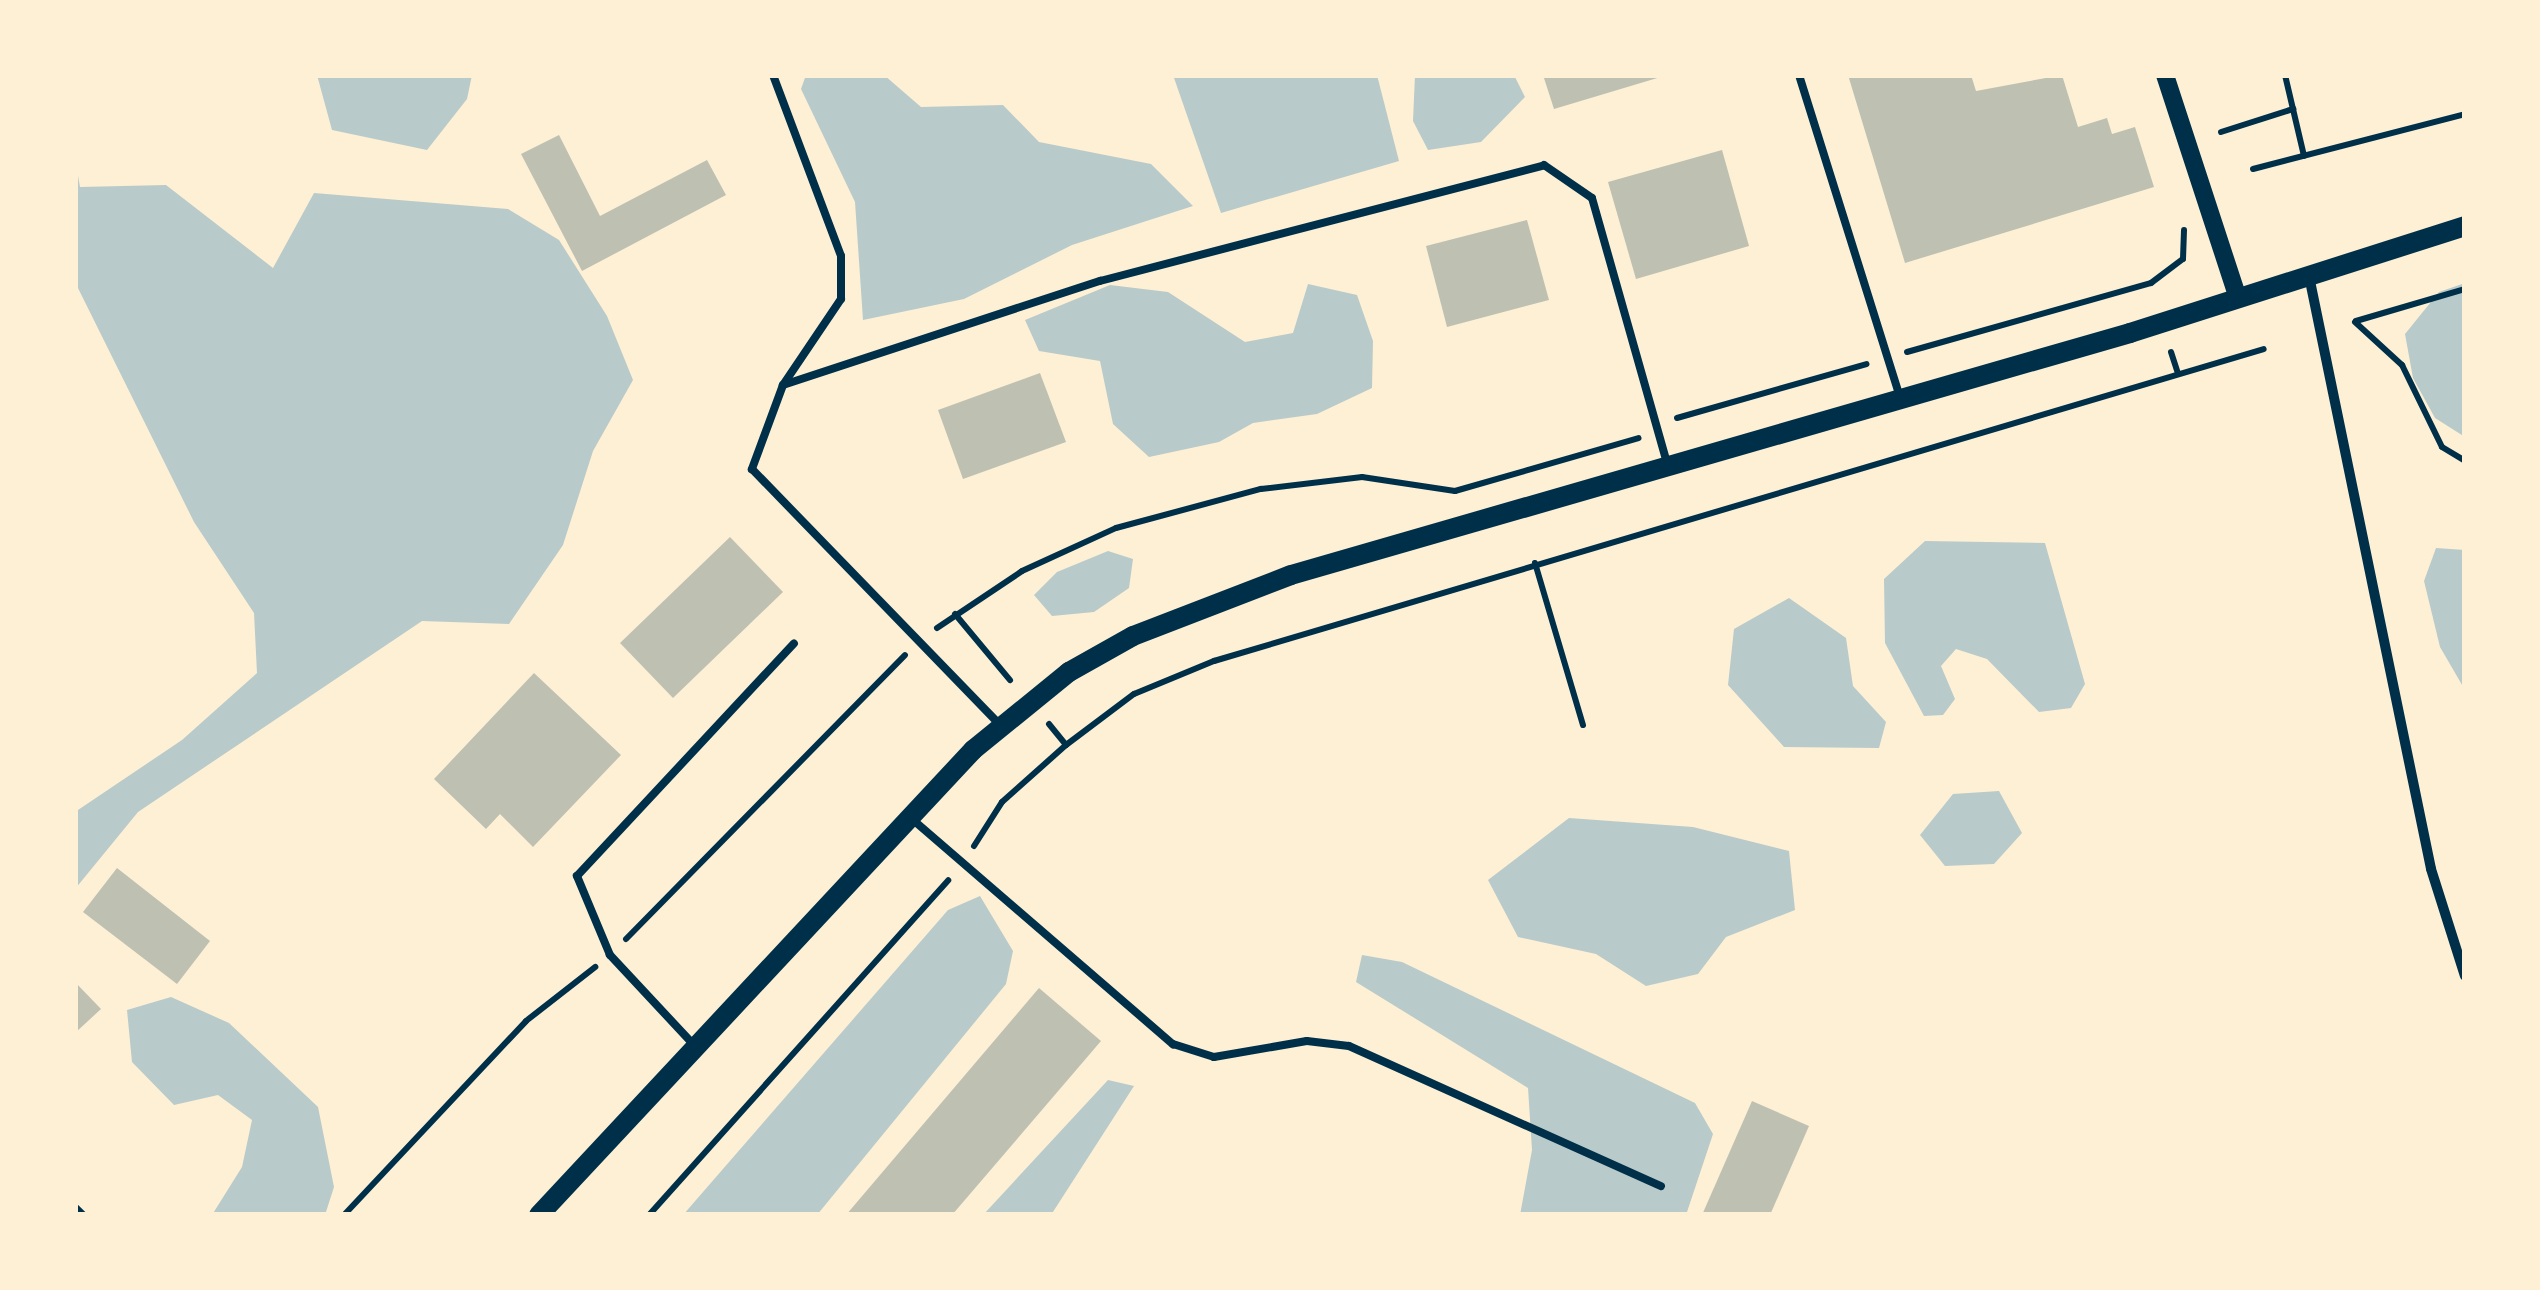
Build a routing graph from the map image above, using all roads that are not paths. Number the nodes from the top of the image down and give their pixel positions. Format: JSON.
{"nodes":[{"id":1,"x":773,"y":75,"type":"edge"},
{"id":2,"x":1799,"y":75,"type":"edge"},
{"id":3,"x":2165,"y":75,"type":"edge"},
{"id":4,"x":2465,"y":226,"type":"edge"},
{"id":5,"x":2309,"y":275,"type":"junction"},
{"id":6,"x":2238,"y":298,"type":"junction"},
{"id":7,"x":783,"y":385,"type":"junction"},
{"id":8,"x":1900,"y":400,"type":"junction"},
{"id":9,"x":1668,"y":467,"type":"junction"},
{"id":10,"x":794,"y":643,"type":"dead end"},
{"id":11,"x":1000,"y":724,"type":"junction"},
{"id":12,"x":908,"y":816,"type":"junction"},
{"id":13,"x":2465,"y":976,"type":"edge"},
{"id":14,"x":693,"y":1044,"type":"junction"},
{"id":15,"x":1661,"y":1186,"type":"dead end"},
{"id":16,"x":539,"y":1215,"type":"edge"}],
"edges":[{"from":1,"to":7,"type":"lane"},
{"from":2,"to":8,"type":"lane"},
{"from":3,"to":6,"type":"street"},
{"from":4,"to":5,"type":"main road"},
{"from":5,"to":6,"type":"main road"},
{"from":5,"to":13,"type":"street"},
{"from":6,"to":8,"type":"main road"},
{"from":7,"to":9,"type":"lane"},
{"from":7,"to":11,"type":"lane"},
{"from":8,"to":9,"type":"main road"},
{"from":9,"to":11,"type":"main road"},
{"from":10,"to":14,"type":"lane"},
{"from":11,"to":12,"type":"main road"},
{"from":12,"to":14,"type":"main road"},
{"from":12,"to":15,"type":"lane"},
{"from":14,"to":16,"type":"main road"}]}
